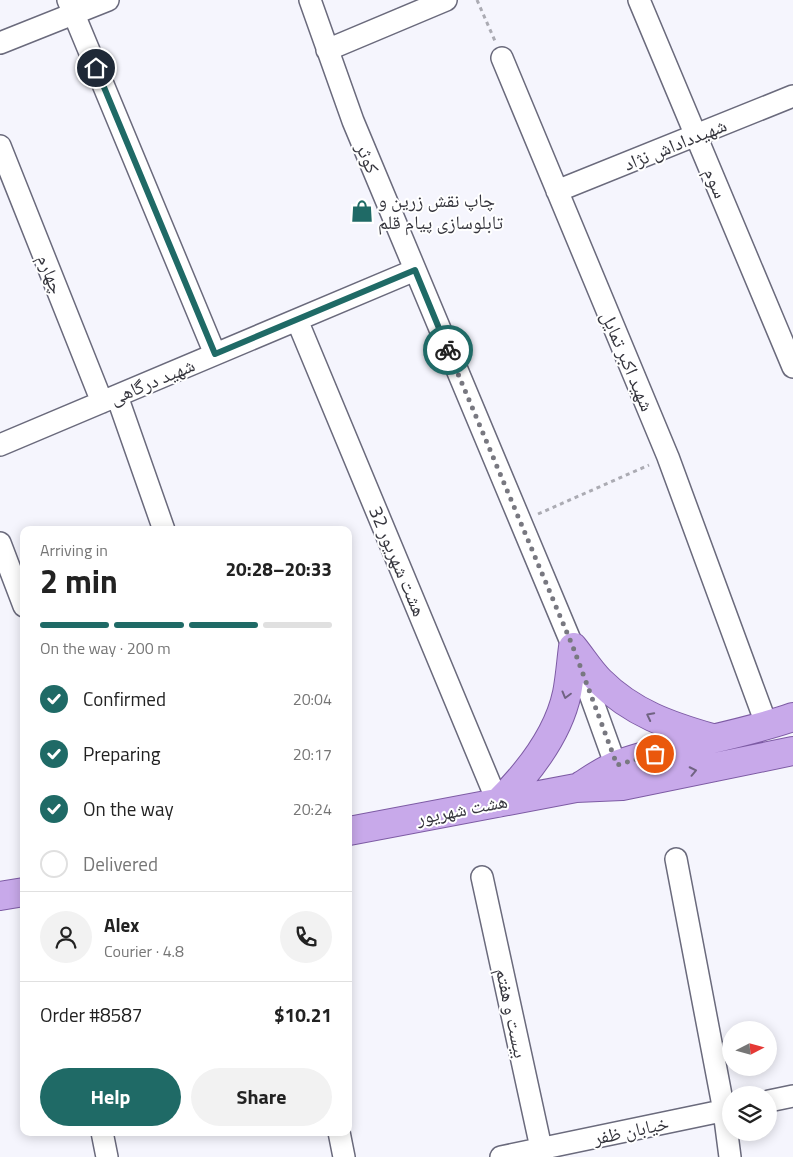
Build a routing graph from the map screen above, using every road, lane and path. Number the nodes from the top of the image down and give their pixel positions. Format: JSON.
{"nodes":[{"id":1,"x":108,"y":0,"type":"edge"},
{"id":2,"x":310,"y":0,"type":"edge"},
{"id":3,"x":446,"y":0,"type":"edge"},
{"id":4,"x":477,"y":0,"type":"edge"},
{"id":5,"x":638,"y":0,"type":"edge"},
{"id":6,"x":71,"y":7,"type":"edge"},
{"id":7,"x":0,"y":43,"type":"edge"},
{"id":8,"x":327,"y":50,"type":"junction"},
{"id":9,"x":502,"y":58,"type":"joint"},
{"id":10,"x":793,"y":96,"type":"edge"},
{"id":11,"x":696,"y":136,"type":"junction"},
{"id":12,"x":0,"y":146,"type":"edge"},
{"id":13,"x":557,"y":190,"type":"junction"},
{"id":14,"x":415,"y":270,"type":"junction"},
{"id":15,"x":297,"y":320,"type":"junction"},
{"id":16,"x":215,"y":354,"type":"junction"},
{"id":17,"x":793,"y":367,"type":"edge"},
{"id":18,"x":109,"y":399,"type":"junction"},
{"id":19,"x":0,"y":445,"type":"edge"},
{"id":20,"x":668,"y":457,"type":"junction"},
{"id":21,"x":519,"y":522,"type":"junction"},
{"id":22,"x":162,"y":526,"type":"edge"},
{"id":23,"x":0,"y":543,"type":"edge"},
{"id":24,"x":20,"y":596,"type":"edge"},
{"id":25,"x":573,"y":647,"type":"junction"},
{"id":26,"x":793,"y":717,"type":"edge"},
{"id":27,"x":767,"y":726,"type":"junction"},
{"id":28,"x":712,"y":738,"type":"junction"},
{"id":29,"x":793,"y":751,"type":"edge"},
{"id":30,"x":620,"y":775,"type":"junction"},
{"id":31,"x":498,"y":803,"type":"junction"},
{"id":32,"x":352,"y":830,"type":"edge"},
{"id":33,"x":676,"y":859,"type":"dead end"},
{"id":34,"x":482,"y":877,"type":"dead end"},
{"id":35,"x":20,"y":893,"type":"edge"},
{"id":36,"x":0,"y":896,"type":"edge"},
{"id":37,"x":723,"y":1086,"type":"edge"},
{"id":38,"x":793,"y":1096,"type":"edge"},
{"id":39,"x":777,"y":1099,"type":"edge"},
{"id":40,"x":722,"y":1111,"type":"edge"},
{"id":41,"x":103,"y":1136,"type":"edge"},
{"id":42,"x":339,"y":1136,"type":"edge"},
{"id":43,"x":729,"y":1141,"type":"edge"},
{"id":44,"x":542,"y":1153,"type":"edge"},
{"id":45,"x":107,"y":1157,"type":"edge"},
{"id":46,"x":344,"y":1157,"type":"edge"},
{"id":47,"x":501,"y":1157,"type":"edge"},
{"id":48,"x":730,"y":1157,"type":"edge"}],
"edges":[{"from":1,"to":6,"type":"street"},
{"from":2,"to":8,"type":"street","name":"کوثر"},
{"from":3,"to":8,"type":"street"},
{"from":4,"to":9,"type":"path"},
{"from":5,"to":11,"type":"street","name":"سوم"},
{"from":6,"to":7,"type":"street"},
{"from":6,"to":16,"type":"street"},
{"from":8,"to":14,"type":"street","name":"کوثر"},
{"from":9,"to":13,"type":"street","name":"شهید اکبر تمایل"},
{"from":10,"to":11,"type":"street","name":"شهیدداداش نژاد"},
{"from":11,"to":13,"type":"street","name":"شهیدداداش نژاد"},
{"from":11,"to":17,"type":"street","name":"سوم"},
{"from":12,"to":18,"type":"street","name":"چهارم"},
{"from":13,"to":20,"type":"street","name":"شهید اکبر تمایل"},
{"from":14,"to":15,"type":"street","name":"شهید درگاهی"},
{"from":14,"to":21,"type":"street","name":"کوثر"},
{"from":15,"to":16,"type":"street","name":"شهید درگاهی"},
{"from":15,"to":31,"type":"street","name":"هشت شهریور 32"},
{"from":16,"to":18,"type":"street","name":"شهید درگاهی"},
{"from":18,"to":19,"type":"street","name":"شهید درگاهی"},
{"from":18,"to":22,"type":"street","name":"چهارم"},
{"from":20,"to":21,"type":"path"},
{"from":20,"to":27,"type":"street","name":"شهید اکبر تمایل"},
{"from":21,"to":25,"type":"street","name":"کوثر"},
{"from":23,"to":24,"type":"street"},
{"from":28,"to":25,"type":"main road","one_way":true},
{"from":25,"to":30,"type":"street","name":"کوثر"},
{"from":25,"to":31,"type":"main road","one_way":true},
{"from":26,"to":27,"type":"main road","name":"هشت شهریور"},
{"from":27,"to":28,"type":"main road","name":"هشت شهریور"},
{"from":28,"to":30,"type":"main road","name":"هشت شهریور"},
{"from":30,"to":29,"type":"main road","name":"هشت شهریور","one_way":true},
{"from":30,"to":31,"type":"main road","name":"هشت شهریور"},
{"from":31,"to":32,"type":"main road","name":"هشت شهریور"},
{"from":33,"to":37,"type":"street"},
{"from":34,"to":44,"type":"street","name":"بیست و هفتم"},
{"from":35,"to":36,"type":"main road"},
{"from":38,"to":39,"type":"street"},
{"from":40,"to":44,"type":"street","name":"خیابان ظفر"},
{"from":41,"to":45,"type":"street"},
{"from":42,"to":46,"type":"street"},
{"from":43,"to":48,"type":"street"},
{"from":44,"to":47,"type":"street","name":"خیابان ظفر"}]}
